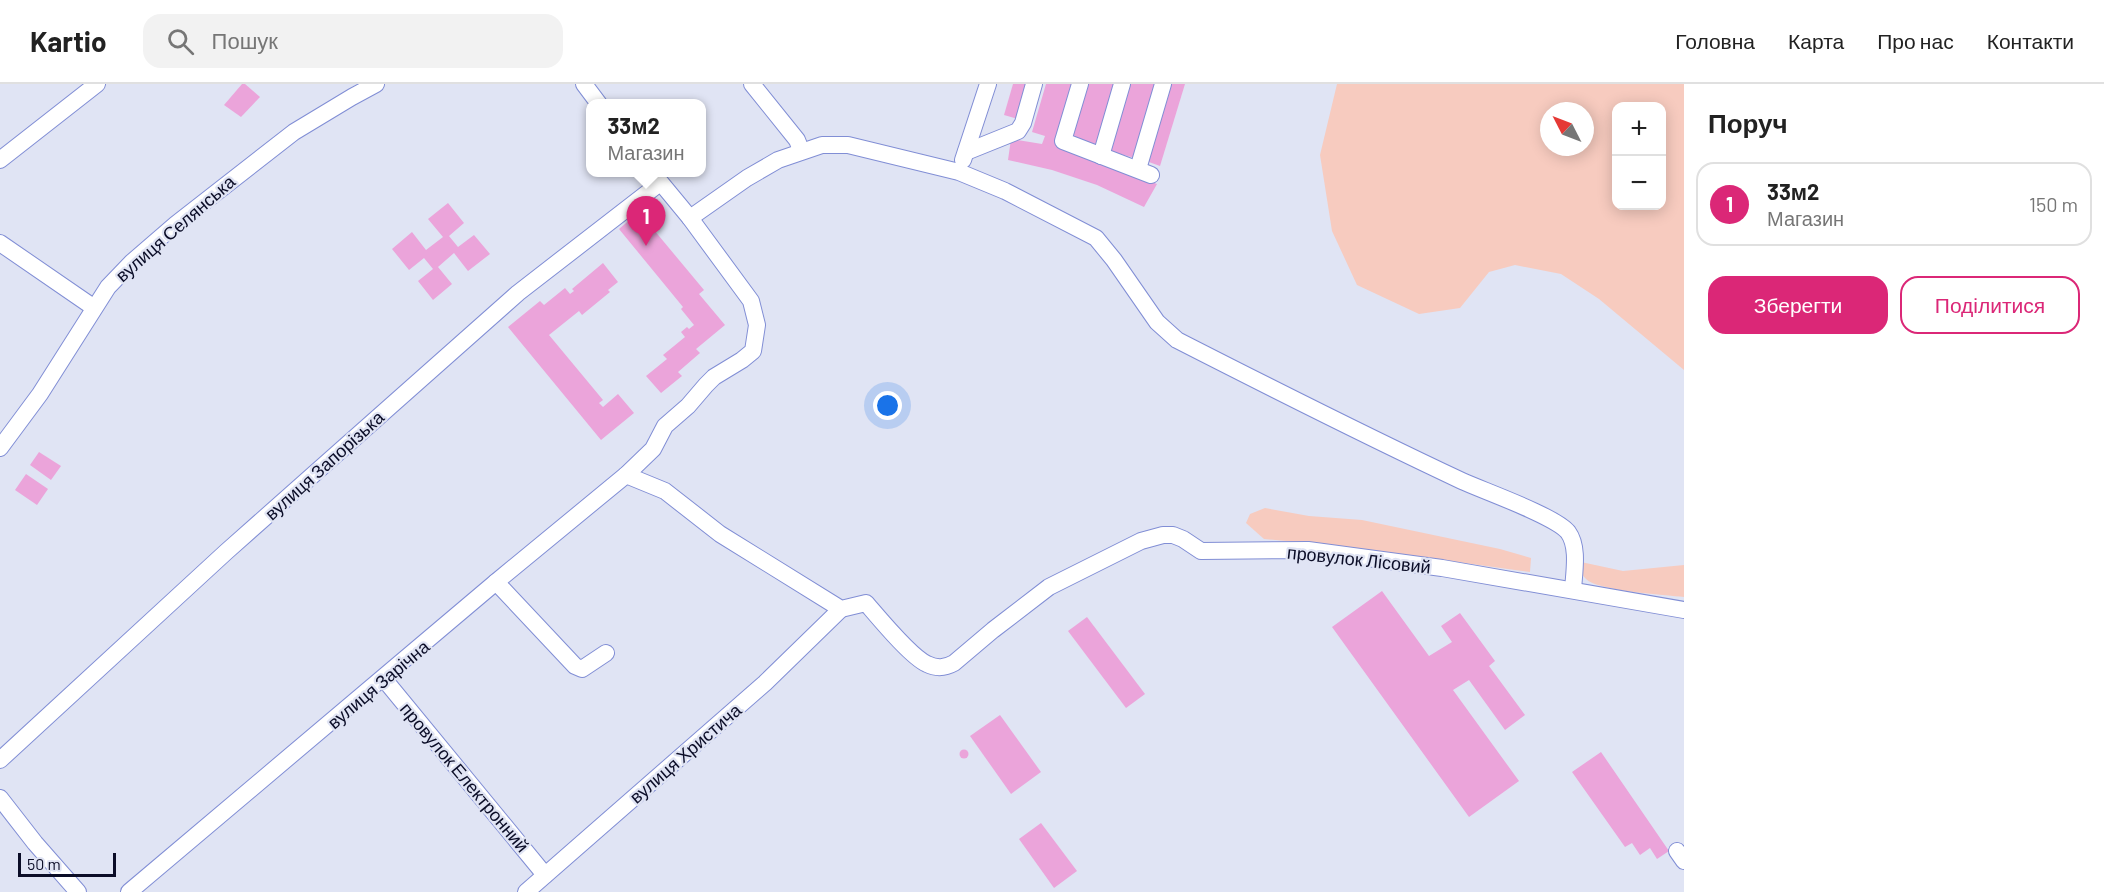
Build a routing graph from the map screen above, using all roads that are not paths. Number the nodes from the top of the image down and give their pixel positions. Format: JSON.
{"nodes":[{"id":1,"x":97,"y":84,"type":"edge"},
{"id":2,"x":376,"y":84,"type":"edge"},
{"id":3,"x":584,"y":84,"type":"edge"},
{"id":4,"x":752,"y":84,"type":"edge"},
{"id":5,"x":988,"y":84,"type":"edge"},
{"id":6,"x":1034,"y":84,"type":"edge"},
{"id":7,"x":1080,"y":84,"type":"edge"},
{"id":8,"x":1122,"y":84,"type":"edge"},
{"id":9,"x":1163,"y":84,"type":"edge"},
{"id":10,"x":595,"y":99,"type":"edge"},
{"id":11,"x":801,"y":150,"type":"junction"},
{"id":12,"x":966,"y":152,"type":"junction"},
{"id":13,"x":1101,"y":156,"type":"junction"},
{"id":14,"x":0,"y":160,"type":"edge"},
{"id":15,"x":959,"y":172,"type":"junction"},
{"id":16,"x":656,"y":178,"type":"edge"},
{"id":17,"x":690,"y":218,"type":"junction"},
{"id":18,"x":0,"y":243,"type":"edge"},
{"id":19,"x":93,"y":307,"type":"junction"},
{"id":20,"x":0,"y":448,"type":"edge"},
{"id":21,"x":626,"y":476,"type":"junction"},
{"id":22,"x":496,"y":582,"type":"junction"},
{"id":23,"x":1573,"y":590,"type":"junction"},
{"id":24,"x":841,"y":609,"type":"junction"},
{"id":25,"x":1684,"y":610,"type":"edge"},
{"id":26,"x":606,"y":653,"type":"dead end"},
{"id":27,"x":384,"y":679,"type":"junction"},
{"id":28,"x":0,"y":760,"type":"edge"},
{"id":29,"x":0,"y":798,"type":"edge"},
{"id":30,"x":546,"y":875,"type":"junction"},
{"id":31,"x":78,"y":892,"type":"edge"},
{"id":32,"x":129,"y":892,"type":"edge"},
{"id":33,"x":526,"y":892,"type":"edge"}],
"edges":[{"from":1,"to":14,"type":"street"},
{"from":2,"to":19,"type":"street","name":"вулиця Селянська"},
{"from":3,"to":10,"type":"street"},
{"from":4,"to":11,"type":"street"},
{"from":5,"to":12,"type":"street"},
{"from":6,"to":12,"type":"street"},
{"from":7,"to":13,"type":"street"},
{"from":8,"to":13,"type":"street"},
{"from":9,"to":13,"type":"street"},
{"from":11,"to":15,"type":"street"},
{"from":11,"to":17,"type":"street"},
{"from":12,"to":15,"type":"street"},
{"from":15,"to":23,"type":"street"},
{"from":16,"to":17,"type":"street","name":"вулиця Зарічна"},
{"from":16,"to":28,"type":"street","name":"вулиця Запорізька"},
{"from":17,"to":21,"type":"street","name":"вулиця Зарічна"},
{"from":18,"to":19,"type":"street"},
{"from":19,"to":20,"type":"street","name":"вулиця Селянська"},
{"from":21,"to":22,"type":"street","name":"вулиця Зарічна"},
{"from":21,"to":24,"type":"street"},
{"from":22,"to":26,"type":"street"},
{"from":22,"to":27,"type":"street","name":"вулиця Зарічна"},
{"from":23,"to":24,"type":"street","name":"провулок Лісовий"},
{"from":23,"to":25,"type":"street","name":"провулок Лісовий"},
{"from":24,"to":30,"type":"street","name":"вулиця Христича"},
{"from":27,"to":30,"type":"street","name":"провулок Електронний"},
{"from":27,"to":32,"type":"street","name":"вулиця Зарічна"},
{"from":29,"to":31,"type":"street"},
{"from":30,"to":33,"type":"street","name":"вулиця Христича"}]}
